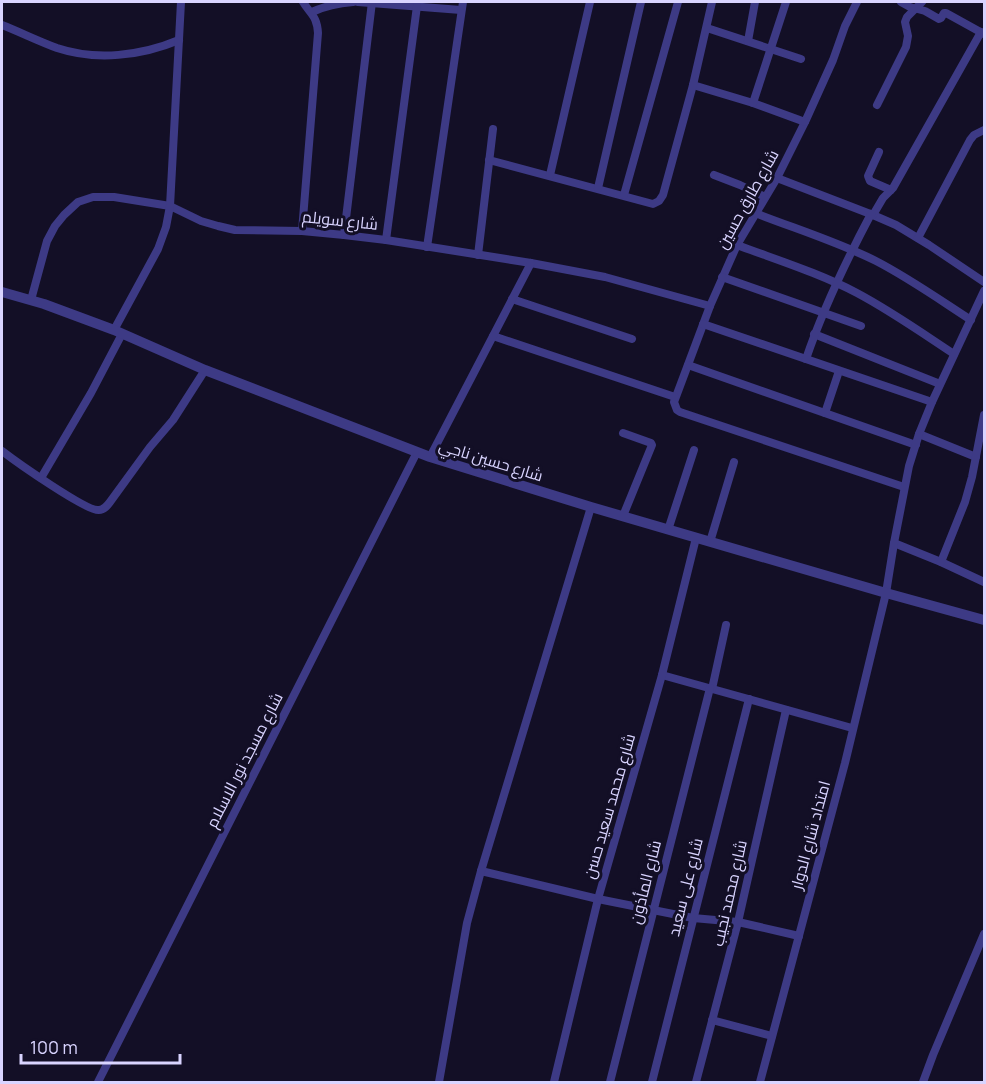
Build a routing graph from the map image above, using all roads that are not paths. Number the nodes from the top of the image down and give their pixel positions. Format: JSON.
{"nodes":[{"id":1,"x":181,"y":2,"type":"edge"},
{"id":2,"x":303,"y":2,"type":"edge"},
{"id":3,"x":353,"y":2,"type":"edge"},
{"id":4,"x":358,"y":2,"type":"edge"},
{"id":5,"x":372,"y":2,"type":"edge"},
{"id":6,"x":590,"y":2,"type":"edge"},
{"id":7,"x":641,"y":2,"type":"edge"},
{"id":8,"x":678,"y":2,"type":"edge"},
{"id":9,"x":712,"y":2,"type":"edge"},
{"id":10,"x":755,"y":2,"type":"edge"},
{"id":11,"x":786,"y":2,"type":"edge"},
{"id":12,"x":857,"y":2,"type":"edge"},
{"id":13,"x":901,"y":2,"type":"edge"},
{"id":14,"x":922,"y":2,"type":"edge"},
{"id":15,"x":417,"y":6,"type":"junction"},
{"id":16,"x":462,"y":6,"type":"edge"},
{"id":17,"x":915,"y":9,"type":"junction"},
{"id":18,"x":312,"y":12,"type":"junction"},
{"id":19,"x":2,"y":25,"type":"edge"},
{"id":20,"x":707,"y":28,"type":"junction"},
{"id":21,"x":983,"y":33,"type":"edge"},
{"id":22,"x":179,"y":40,"type":"junction"},
{"id":23,"x":748,"y":41,"type":"junction"},
{"id":24,"x":771,"y":49,"type":"junction"},
{"id":25,"x":801,"y":59,"type":"dead end"},
{"id":26,"x":693,"y":85,"type":"junction"},
{"id":27,"x":753,"y":103,"type":"junction"},
{"id":28,"x":877,"y":105,"type":"dead end"},
{"id":29,"x":805,"y":122,"type":"junction"},
{"id":30,"x":493,"y":129,"type":"dead end"},
{"id":31,"x":984,"y":130,"type":"edge"},
{"id":32,"x":879,"y":152,"type":"dead end"},
{"id":33,"x":489,"y":159,"type":"junction"},
{"id":34,"x":550,"y":175,"type":"junction"},
{"id":35,"x":714,"y":175,"type":"dead end"},
{"id":36,"x":777,"y":178,"type":"junction"},
{"id":37,"x":598,"y":188,"type":"junction"},
{"id":38,"x":891,"y":190,"type":"junction"},
{"id":39,"x":624,"y":195,"type":"junction"},
{"id":40,"x":765,"y":197,"type":"junction"},
{"id":41,"x":170,"y":206,"type":"junction"},
{"id":42,"x":755,"y":213,"type":"junction"},
{"id":43,"x":872,"y":215,"type":"junction"},
{"id":44,"x":302,"y":231,"type":"junction"},
{"id":45,"x":344,"y":235,"type":"junction"},
{"id":46,"x":918,"y":238,"type":"junction"},
{"id":47,"x":386,"y":240,"type":"junction"},
{"id":48,"x":737,"y":245,"type":"junction"},
{"id":49,"x":427,"y":247,"type":"junction"},
{"id":50,"x":852,"y":250,"type":"junction"},
{"id":51,"x":478,"y":255,"type":"junction"},
{"id":52,"x":531,"y":263,"type":"junction"},
{"id":53,"x":722,"y":277,"type":"junction"},
{"id":54,"x":984,"y":282,"type":"edge"},
{"id":55,"x":836,"y":283,"type":"junction"},
{"id":56,"x":984,"y":291,"type":"edge"},
{"id":57,"x":2,"y":292,"type":"edge"},
{"id":58,"x":512,"y":299,"type":"junction"},
{"id":59,"x":31,"y":300,"type":"junction"},
{"id":60,"x":710,"y":306,"type":"junction"},
{"id":61,"x":823,"y":313,"type":"junction"},
{"id":62,"x":971,"y":320,"type":"junction"},
{"id":63,"x":703,"y":324,"type":"junction"},
{"id":64,"x":861,"y":326,"type":"dead end"},
{"id":65,"x":118,"y":332,"type":"junction"},
{"id":66,"x":814,"y":334,"type":"junction"},
{"id":67,"x":493,"y":336,"type":"junction"},
{"id":68,"x":632,"y":339,"type":"dead end"},
{"id":69,"x":954,"y":354,"type":"junction"},
{"id":70,"x":806,"y":359,"type":"junction"},
{"id":71,"x":688,"y":365,"type":"junction"},
{"id":72,"x":205,"y":370,"type":"junction"},
{"id":73,"x":839,"y":371,"type":"junction"},
{"id":74,"x":940,"y":384,"type":"junction"},
{"id":75,"x":675,"y":398,"type":"junction"},
{"id":76,"x":932,"y":402,"type":"junction"},
{"id":77,"x":825,"y":413,"type":"junction"},
{"id":78,"x":984,"y":416,"type":"edge"},
{"id":79,"x":623,"y":434,"type":"dead end"},
{"id":80,"x":919,"y":434,"type":"junction"},
{"id":81,"x":916,"y":445,"type":"junction"},
{"id":82,"x":694,"y":450,"type":"dead end"},
{"id":83,"x":2,"y":451,"type":"edge"},
{"id":84,"x":417,"y":452,"type":"junction"},
{"id":85,"x":430,"y":457,"type":"junction"},
{"id":86,"x":735,"y":462,"type":"dead end"},
{"id":87,"x":975,"y":462,"type":"junction"},
{"id":88,"x":984,"y":472,"type":"edge"},
{"id":89,"x":41,"y":478,"type":"junction"},
{"id":90,"x":904,"y":488,"type":"junction"},
{"id":91,"x":591,"y":507,"type":"junction"},
{"id":92,"x":623,"y":516,"type":"junction"},
{"id":93,"x":668,"y":530,"type":"junction"},
{"id":94,"x":696,"y":538,"type":"junction"},
{"id":95,"x":710,"y":542,"type":"junction"},
{"id":96,"x":894,"y":543,"type":"junction"},
{"id":97,"x":941,"y":562,"type":"junction"},
{"id":98,"x":984,"y":582,"type":"edge"},
{"id":99,"x":886,"y":593,"type":"junction"},
{"id":100,"x":984,"y":620,"type":"edge"},
{"id":101,"x":726,"y":625,"type":"dead end"},
{"id":102,"x":662,"y":675,"type":"junction"},
{"id":103,"x":711,"y":689,"type":"junction"},
{"id":104,"x":749,"y":699,"type":"junction"},
{"id":105,"x":786,"y":710,"type":"junction"},
{"id":106,"x":852,"y":728,"type":"junction"},
{"id":107,"x":481,"y":871,"type":"junction"},
{"id":108,"x":598,"y":899,"type":"junction"},
{"id":109,"x":653,"y":910,"type":"junction"},
{"id":110,"x":693,"y":918,"type":"junction"},
{"id":111,"x":738,"y":922,"type":"junction"},
{"id":112,"x":984,"y":934,"type":"edge"},
{"id":113,"x":799,"y":936,"type":"junction"},
{"id":114,"x":712,"y":1020,"type":"junction"},
{"id":115,"x":772,"y":1036,"type":"junction"},
{"id":116,"x":98,"y":1083,"type":"edge"},
{"id":117,"x":439,"y":1083,"type":"edge"},
{"id":118,"x":554,"y":1083,"type":"edge"},
{"id":119,"x":610,"y":1083,"type":"edge"},
{"id":120,"x":652,"y":1083,"type":"edge"},
{"id":121,"x":696,"y":1083,"type":"edge"},
{"id":122,"x":760,"y":1083,"type":"edge"},
{"id":123,"x":923,"y":1083,"type":"edge"}],
"edges":[{"from":1,"to":22,"type":"street"},
{"from":2,"to":18,"type":"street"},
{"from":3,"to":18,"type":"street"},
{"from":4,"to":5,"type":"street"},
{"from":5,"to":15,"type":"street"},
{"from":5,"to":45,"type":"street"},
{"from":6,"to":34,"type":"street"},
{"from":7,"to":37,"type":"street"},
{"from":8,"to":39,"type":"street"},
{"from":9,"to":20,"type":"street"},
{"from":10,"to":23,"type":"street"},
{"from":11,"to":24,"type":"street"},
{"from":12,"to":29,"type":"street","name":"شارع طارق حسين"},
{"from":13,"to":17,"type":"street"},
{"from":14,"to":17,"type":"street"},
{"from":15,"to":16,"type":"street"},
{"from":15,"to":47,"type":"street"},
{"from":16,"to":49,"type":"street"},
{"from":17,"to":21,"type":"street"},
{"from":17,"to":28,"type":"street"},
{"from":18,"to":44,"type":"street"},
{"from":19,"to":22,"type":"street"},
{"from":20,"to":23,"type":"street"},
{"from":20,"to":26,"type":"street"},
{"from":21,"to":38,"type":"street"},
{"from":22,"to":41,"type":"street"},
{"from":23,"to":24,"type":"street"},
{"from":24,"to":25,"type":"street"},
{"from":24,"to":27,"type":"street"},
{"from":26,"to":27,"type":"street"},
{"from":26,"to":39,"type":"street"},
{"from":27,"to":29,"type":"street"},
{"from":29,"to":36,"type":"street","name":"شارع طارق حسين"},
{"from":30,"to":33,"type":"street"},
{"from":31,"to":46,"type":"street"},
{"from":32,"to":38,"type":"street"},
{"from":33,"to":34,"type":"street"},
{"from":33,"to":51,"type":"street"},
{"from":34,"to":37,"type":"street"},
{"from":35,"to":40,"type":"street"},
{"from":36,"to":40,"type":"street","name":"شارع طارق حسين"},
{"from":36,"to":43,"type":"street"},
{"from":37,"to":39,"type":"street"},
{"from":38,"to":43,"type":"street"},
{"from":40,"to":42,"type":"street","name":"شارع طارق حسين"},
{"from":41,"to":44,"type":"street","name":"شارع سويلم"},
{"from":41,"to":59,"type":"street","name":"شارع سويلم"},
{"from":41,"to":65,"type":"street"},
{"from":42,"to":48,"type":"street","name":"شارع طارق حسين"},
{"from":42,"to":50,"type":"street"},
{"from":43,"to":46,"type":"street"},
{"from":43,"to":50,"type":"street"},
{"from":44,"to":45,"type":"street","name":"شارع سويلم"},
{"from":45,"to":47,"type":"street","name":"شارع سويلم"},
{"from":46,"to":54,"type":"street"},
{"from":47,"to":49,"type":"street","name":"شارع سويلم"},
{"from":48,"to":53,"type":"street","name":"شارع طارق حسين"},
{"from":48,"to":55,"type":"street"},
{"from":49,"to":51,"type":"street","name":"شارع سويلم"},
{"from":50,"to":55,"type":"street"},
{"from":50,"to":62,"type":"street"},
{"from":51,"to":52,"type":"street","name":"شارع سويلم"},
{"from":52,"to":58,"type":"street"},
{"from":52,"to":60,"type":"street","name":"شارع سويلم"},
{"from":53,"to":60,"type":"street","name":"شارع طارق حسين"},
{"from":53,"to":61,"type":"street"},
{"from":55,"to":61,"type":"street"},
{"from":55,"to":69,"type":"street"},
{"from":56,"to":62,"type":"street","name":"امتداد شارع الدوار"},
{"from":57,"to":59,"type":"street","name":"شارع حسين ناجي"},
{"from":58,"to":67,"type":"street"},
{"from":58,"to":68,"type":"street"},
{"from":59,"to":65,"type":"street","name":"شارع حسين ناجي"},
{"from":60,"to":63,"type":"street","name":"شارع طارق حسين"},
{"from":61,"to":64,"type":"street"},
{"from":61,"to":66,"type":"street"},
{"from":62,"to":69,"type":"street","name":"امتداد شارع الدوار"},
{"from":63,"to":70,"type":"street"},
{"from":63,"to":71,"type":"street","name":"شارع طارق حسين"},
{"from":65,"to":72,"type":"street","name":"شارع حسين ناجي"},
{"from":65,"to":89,"type":"street"},
{"from":66,"to":70,"type":"street"},
{"from":66,"to":74,"type":"street"},
{"from":67,"to":75,"type":"street"},
{"from":67,"to":85,"type":"street"},
{"from":69,"to":74,"type":"street","name":"امتداد شارع الدوار"},
{"from":70,"to":73,"type":"street"},
{"from":71,"to":75,"type":"street","name":"شارع طارق حسين"},
{"from":71,"to":77,"type":"street"},
{"from":72,"to":84,"type":"street","name":"شارع حسين ناجي"},
{"from":72,"to":89,"type":"street"},
{"from":73,"to":76,"type":"street"},
{"from":73,"to":77,"type":"street"},
{"from":74,"to":76,"type":"street","name":"امتداد شارع الدوار"},
{"from":75,"to":90,"type":"street"},
{"from":76,"to":80,"type":"street","name":"امتداد شارع الدوار"},
{"from":77,"to":81,"type":"street"},
{"from":78,"to":87,"type":"street"},
{"from":79,"to":92,"type":"street"},
{"from":80,"to":81,"type":"street","name":"امتداد شارع الدوار"},
{"from":80,"to":87,"type":"street"},
{"from":81,"to":90,"type":"street","name":"امتداد شارع الدوار"},
{"from":82,"to":93,"type":"street"},
{"from":83,"to":89,"type":"street"},
{"from":84,"to":85,"type":"street","name":"شارع حسين ناجي"},
{"from":84,"to":116,"type":"street","name":"شارع مسجد نور الاسلام"},
{"from":85,"to":91,"type":"street","name":"شارع حسين ناجي"},
{"from":86,"to":95,"type":"street"},
{"from":87,"to":88,"type":"street"},
{"from":87,"to":97,"type":"street"},
{"from":90,"to":96,"type":"street","name":"امتداد شارع الدوار"},
{"from":91,"to":92,"type":"street","name":"شارع حسين ناجي"},
{"from":91,"to":107,"type":"street"},
{"from":92,"to":93,"type":"street","name":"شارع حسين ناجي"},
{"from":93,"to":94,"type":"street","name":"شارع حسين ناجي"},
{"from":94,"to":95,"type":"street","name":"شارع حسين ناجي"},
{"from":94,"to":102,"type":"street","name":"شارع محمد سعيد حسن"},
{"from":95,"to":99,"type":"street","name":"شارع حسين ناجي"},
{"from":96,"to":97,"type":"street"},
{"from":96,"to":99,"type":"street","name":"امتداد شارع الدوار"},
{"from":97,"to":98,"type":"street"},
{"from":99,"to":100,"type":"street","name":"شارع حسين ناجي"},
{"from":99,"to":106,"type":"street","name":"امتداد شارع الدوار"},
{"from":101,"to":103,"type":"street","name":"شارع المأذون"},
{"from":102,"to":103,"type":"street"},
{"from":102,"to":108,"type":"street","name":"شارع محمد سعيد حسن"},
{"from":103,"to":104,"type":"street"},
{"from":103,"to":109,"type":"street","name":"شارع المأذون"},
{"from":104,"to":105,"type":"street"},
{"from":104,"to":110,"type":"street","name":"شارع على سعيد"},
{"from":105,"to":106,"type":"street"},
{"from":105,"to":111,"type":"street","name":"شارع محمد نجيب"},
{"from":106,"to":113,"type":"street","name":"امتداد شارع الدوار"},
{"from":107,"to":108,"type":"street"},
{"from":107,"to":117,"type":"street"},
{"from":108,"to":109,"type":"street"},
{"from":108,"to":118,"type":"street","name":"شارع محمد سعيد حسن"},
{"from":109,"to":110,"type":"street"},
{"from":109,"to":119,"type":"street","name":"شارع المأذون"},
{"from":110,"to":111,"type":"street"},
{"from":110,"to":120,"type":"street","name":"شارع على سعيد"},
{"from":111,"to":113,"type":"street"},
{"from":111,"to":114,"type":"street","name":"شارع محمد نجيب"},
{"from":112,"to":123,"type":"street"},
{"from":113,"to":115,"type":"street","name":"امتداد شارع الدوار"},
{"from":114,"to":115,"type":"street"},
{"from":114,"to":121,"type":"street","name":"شارع محمد نجيب"},
{"from":115,"to":122,"type":"street","name":"امتداد شارع الدوار"}]}
